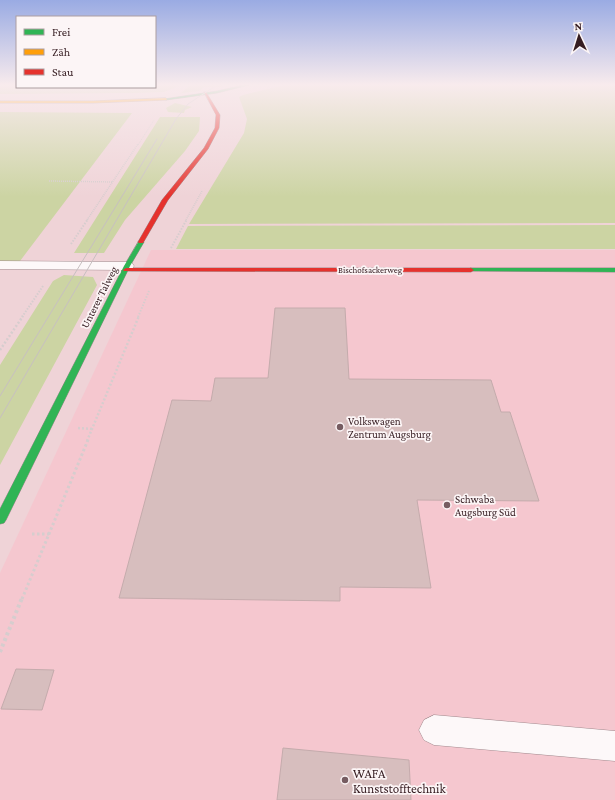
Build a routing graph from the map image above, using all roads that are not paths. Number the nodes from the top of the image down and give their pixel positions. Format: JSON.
{"nodes":[{"id":1,"x":217,"y":122,"type":"edge"},
{"id":2,"x":0,"y":265,"type":"edge"},
{"id":3,"x":126,"y":268,"type":"junction"},
{"id":4,"x":615,"y":270,"type":"edge"},
{"id":5,"x":0,"y":520,"type":"edge"},
{"id":6,"x":434,"y":730,"type":"dead end"},
{"id":7,"x":615,"y":746,"type":"edge"}],
"edges":[{"from":1,"to":3,"type":"street","name":"Unterer Talweg"},
{"from":2,"to":3,"type":"lane"},
{"from":3,"to":4,"type":"street","name":"Bischofsackerweg"},
{"from":3,"to":5,"type":"street","name":"Unterer Talweg"},
{"from":6,"to":7,"type":"lane"}]}
